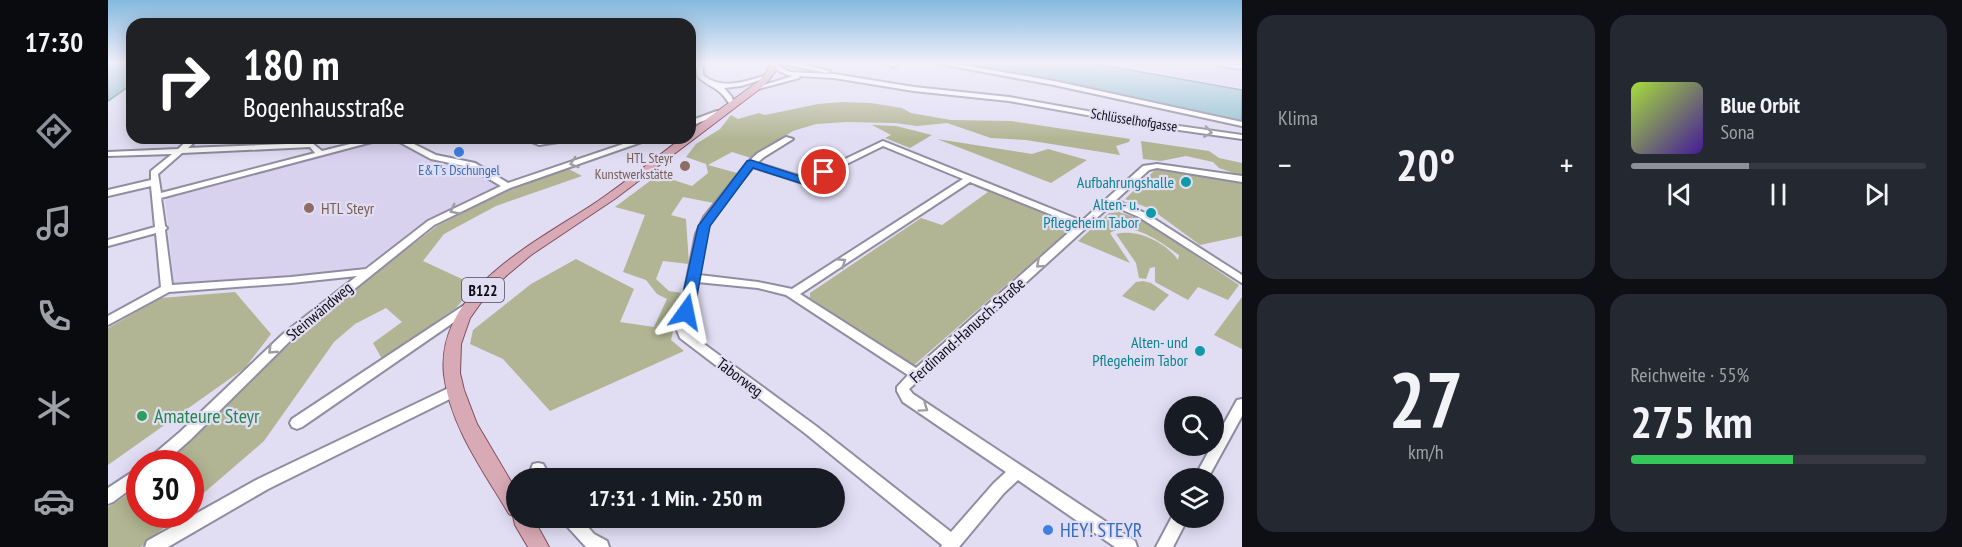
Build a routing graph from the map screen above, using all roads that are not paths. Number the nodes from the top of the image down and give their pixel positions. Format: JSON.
{"nodes":[{"id":1,"x":721,"y":89,"type":"edge"},
{"id":2,"x":758,"y":89,"type":"edge"},
{"id":3,"x":911,"y":89,"type":"edge"},
{"id":4,"x":1079,"y":89,"type":"edge"},
{"id":5,"x":753,"y":90,"type":"joint"},
{"id":6,"x":732,"y":104,"type":"junction"},
{"id":7,"x":720,"y":113,"type":"junction"},
{"id":8,"x":696,"y":122,"type":"edge"},
{"id":9,"x":1242,"y":124,"type":"edge"},
{"id":10,"x":696,"y":132,"type":"edge"},
{"id":11,"x":1242,"y":137,"type":"edge"},
{"id":12,"x":789,"y":139,"type":"dead end"},
{"id":13,"x":187,"y":144,"type":"edge"},
{"id":14,"x":359,"y":144,"type":"edge"},
{"id":15,"x":408,"y":144,"type":"edge"},
{"id":16,"x":631,"y":144,"type":"edge"},
{"id":17,"x":680,"y":144,"type":"edge"},
{"id":18,"x":178,"y":151,"type":"junction"},
{"id":19,"x":108,"y":154,"type":"edge"},
{"id":20,"x":320,"y":154,"type":"junction"},
{"id":21,"x":751,"y":164,"type":"junction"},
{"id":22,"x":970,"y":178,"type":"junction"},
{"id":23,"x":1242,"y":179,"type":"edge"},
{"id":24,"x":155,"y":182,"type":"junction"},
{"id":25,"x":507,"y":186,"type":"junction"},
{"id":26,"x":108,"y":193,"type":"edge"},
{"id":27,"x":158,"y":196,"type":"junction"},
{"id":28,"x":1110,"y":201,"type":"junction"},
{"id":29,"x":1084,"y":225,"type":"junction"},
{"id":30,"x":162,"y":228,"type":"junction"},
{"id":31,"x":108,"y":243,"type":"edge"},
{"id":32,"x":366,"y":272,"type":"junction"},
{"id":33,"x":693,"y":278,"type":"junction"},
{"id":34,"x":1242,"y":280,"type":"edge"},
{"id":35,"x":167,"y":289,"type":"junction"},
{"id":36,"x":794,"y":294,"type":"junction"},
{"id":37,"x":470,"y":306,"type":"junction"},
{"id":38,"x":108,"y":321,"type":"edge"},
{"id":39,"x":917,"y":375,"type":"junction"},
{"id":40,"x":455,"y":390,"type":"junction"},
{"id":41,"x":1242,"y":404,"type":"edge"},
{"id":42,"x":297,"y":423,"type":"dead end"},
{"id":43,"x":168,"y":450,"type":"edge"},
{"id":44,"x":1207,"y":468,"type":"edge"},
{"id":45,"x":1017,"y":471,"type":"junction"},
{"id":46,"x":126,"y":484,"type":"edge"},
{"id":47,"x":506,"y":491,"type":"edge"},
{"id":48,"x":108,"y":497,"type":"edge"},
{"id":49,"x":528,"y":528,"type":"edge"},
{"id":50,"x":579,"y":528,"type":"edge"},
{"id":51,"x":1174,"y":528,"type":"edge"},
{"id":52,"x":951,"y":545,"type":"edge"},
{"id":53,"x":153,"y":547,"type":"edge"},
{"id":54,"x":539,"y":547,"type":"edge"},
{"id":55,"x":601,"y":547,"type":"edge"},
{"id":56,"x":1129,"y":547,"type":"edge"},
{"id":57,"x":1164,"y":547,"type":"edge"}],
"edges":[{"from":1,"to":6,"type":"street"},
{"from":2,"to":5,"type":"street","name":"Schlüsselhofgasse"},
{"from":3,"to":11,"type":"street","name":"Schlüsselhofgasse","one_way":true},
{"from":4,"to":9,"type":"street"},
{"from":5,"to":6,"type":"main road","number":"B122"},
{"from":6,"to":7,"type":"main road","number":"B122"},
{"from":7,"to":8,"type":"street"},
{"from":7,"to":10,"type":"main road","number":"B122"},
{"from":12,"to":21,"type":"street","name":"Taborweg"},
{"from":13,"to":18,"type":"street"},
{"from":14,"to":20,"type":"street"},
{"from":15,"to":25,"type":"street"},
{"from":16,"to":25,"type":"street","one_way":true},
{"from":17,"to":37,"type":"main road","number":"B122"},
{"from":18,"to":19,"type":"street"},
{"from":18,"to":20,"type":"street"},
{"from":18,"to":24,"type":"street"},
{"from":20,"to":27,"type":"street"},
{"from":21,"to":22,"type":"street"},
{"from":21,"to":33,"type":"street","name":"Taborweg"},
{"from":22,"to":29,"type":"street"},
{"from":36,"to":22,"type":"street","one_way":true},
{"from":23,"to":28,"type":"street","name":"Ferdinand-Hanusch-Straße"},
{"from":24,"to":26,"type":"street"},
{"from":24,"to":27,"type":"street"},
{"from":25,"to":32,"type":"street","name":"Steinwändweg","one_way":true},
{"from":27,"to":30,"type":"street"},
{"from":28,"to":29,"type":"street","name":"Ferdinand-Hanusch-Straße"},
{"from":28,"to":34,"type":"street"},
{"from":29,"to":39,"type":"street","name":"Ferdinand-Hanusch-Straße","one_way":true},
{"from":30,"to":31,"type":"street"},
{"from":30,"to":35,"type":"street"},
{"from":32,"to":35,"type":"street"},
{"from":32,"to":43,"type":"street","name":"Steinwändweg","one_way":true},
{"from":33,"to":36,"type":"street"},
{"from":33,"to":52,"type":"street","name":"Taborweg"},
{"from":35,"to":38,"type":"street"},
{"from":36,"to":39,"type":"street"},
{"from":37,"to":40,"type":"main road","number":"B122"},
{"from":37,"to":42,"type":"street"},
{"from":39,"to":45,"type":"street","name":"Ferdinand-Hanusch-Straße","one_way":true},
{"from":40,"to":47,"type":"main road","number":"B122"},
{"from":40,"to":53,"type":"street"},
{"from":41,"to":44,"type":"street"},
{"from":45,"to":52,"type":"street"},
{"from":45,"to":56,"type":"street"},
{"from":46,"to":48,"type":"street"},
{"from":49,"to":54,"type":"main road"},
{"from":50,"to":55,"type":"street"},
{"from":51,"to":57,"type":"street"}]}
